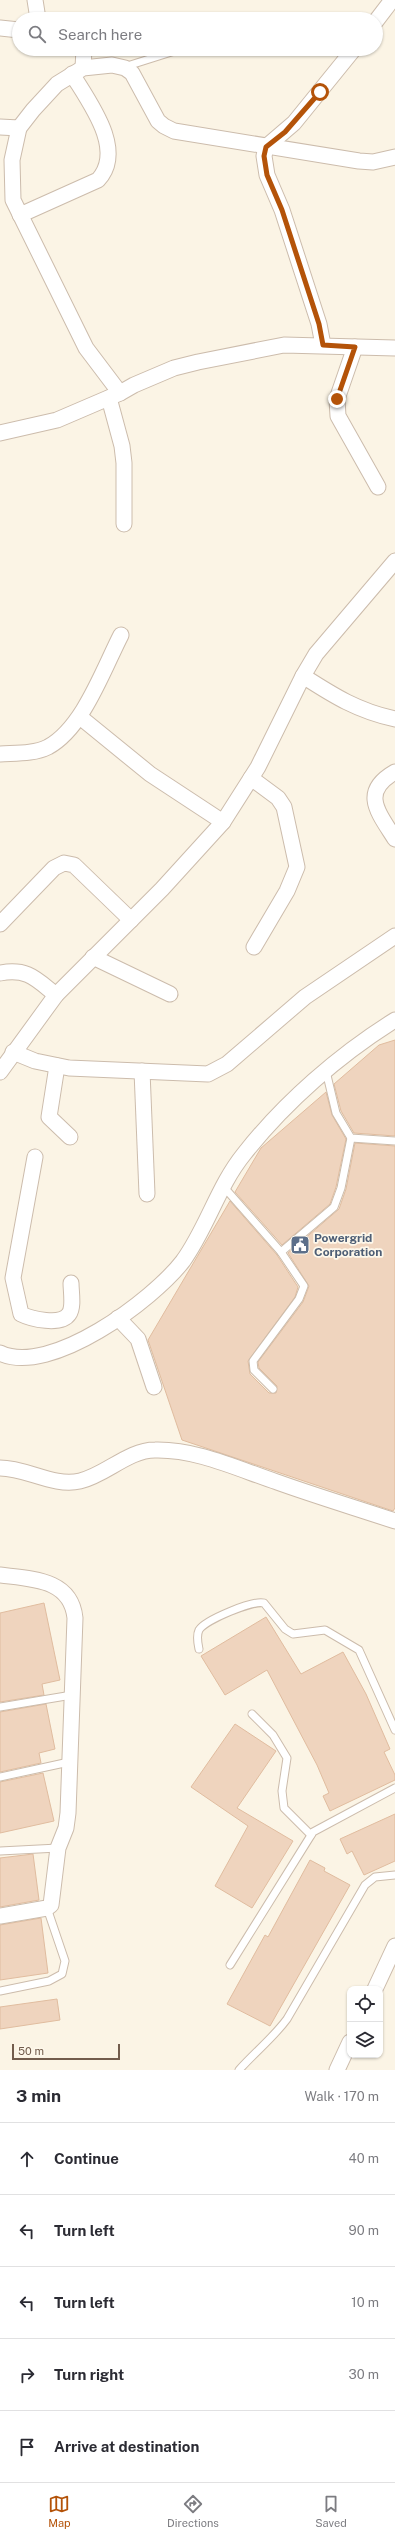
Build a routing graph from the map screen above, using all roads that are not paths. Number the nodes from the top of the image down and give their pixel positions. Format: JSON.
{"nodes":[{"id":1,"x":35,"y":0,"type":"edge"},
{"id":2,"x":392,"y":0,"type":"edge"},
{"id":3,"x":37,"y":12,"type":"edge"},
{"id":4,"x":383,"y":12,"type":"edge"},
{"id":5,"x":0,"y":28,"type":"edge"},
{"id":6,"x":12,"y":29,"type":"edge"},
{"id":7,"x":82,"y":56,"type":"edge"},
{"id":8,"x":158,"y":56,"type":"edge"},
{"id":9,"x":348,"y":56,"type":"edge"},
{"id":10,"x":122,"y":67,"type":"junction"},
{"id":11,"x":78,"y":71,"type":"junction"},
{"id":12,"x":0,"y":127,"type":"edge"},
{"id":13,"x":19,"y":128,"type":"junction"},
{"id":14,"x":266,"y":147,"type":"junction"},
{"id":15,"x":395,"y":157,"type":"edge"},
{"id":16,"x":20,"y":215,"type":"junction"},
{"id":17,"x":323,"y":345,"type":"junction"},
{"id":18,"x":355,"y":347,"type":"junction"},
{"id":19,"x":395,"y":348,"type":"edge"},
{"id":20,"x":114,"y":396,"type":"junction"},
{"id":21,"x":0,"y":433,"type":"edge"},
{"id":22,"x":378,"y":487,"type":"dead end"},
{"id":23,"x":124,"y":524,"type":"dead end"},
{"id":24,"x":395,"y":561,"type":"edge"},
{"id":25,"x":121,"y":635,"type":"dead end"},
{"id":26,"x":303,"y":676,"type":"junction"},
{"id":27,"x":80,"y":717,"type":"junction"},
{"id":28,"x":395,"y":719,"type":"edge"},
{"id":29,"x":0,"y":754,"type":"edge"},
{"id":30,"x":395,"y":772,"type":"edge"},
{"id":31,"x":251,"y":778,"type":"junction"},
{"id":32,"x":223,"y":822,"type":"junction"},
{"id":33,"x":395,"y":839,"type":"edge"},
{"id":34,"x":131,"y":920,"type":"junction"},
{"id":35,"x":0,"y":924,"type":"edge"},
{"id":36,"x":395,"y":936,"type":"edge"},
{"id":37,"x":254,"y":947,"type":"dead end"},
{"id":38,"x":93,"y":957,"type":"junction"},
{"id":39,"x":0,"y":973,"type":"edge"},
{"id":40,"x":170,"y":994,"type":"dead end"},
{"id":41,"x":56,"y":995,"type":"junction"},
{"id":42,"x":395,"y":1020,"type":"edge"},
{"id":43,"x":13,"y":1052,"type":"junction"},
{"id":44,"x":57,"y":1066,"type":"junction"},
{"id":45,"x":142,"y":1071,"type":"junction"},
{"id":46,"x":326,"y":1071,"type":"junction"},
{"id":47,"x":0,"y":1072,"type":"edge"},
{"id":48,"x":70,"y":1137,"type":"dead end"},
{"id":49,"x":350,"y":1138,"type":"junction"},
{"id":50,"x":395,"y":1141,"type":"edge"},
{"id":51,"x":35,"y":1157,"type":"dead end"},
{"id":52,"x":223,"y":1186,"type":"junction"},
{"id":53,"x":147,"y":1194,"type":"dead end"},
{"id":54,"x":281,"y":1252,"type":"junction"},
{"id":55,"x":6,"y":1278,"type":"edge"},
{"id":56,"x":71,"y":1283,"type":"dead end"},
{"id":57,"x":118,"y":1318,"type":"junction"},
{"id":58,"x":0,"y":1353,"type":"edge"},
{"id":59,"x":154,"y":1387,"type":"dead end"},
{"id":60,"x":273,"y":1389,"type":"dead end"},
{"id":61,"x":0,"y":1468,"type":"edge"},
{"id":62,"x":395,"y":1521,"type":"edge"},
{"id":63,"x":0,"y":1574,"type":"edge"},
{"id":64,"x":199,"y":1649,"type":"dead end"},
{"id":65,"x":72,"y":1696,"type":"junction"},
{"id":66,"x":0,"y":1707,"type":"edge"},
{"id":67,"x":252,"y":1714,"type":"dead end"},
{"id":68,"x":395,"y":1730,"type":"edge"},
{"id":69,"x":69,"y":1762,"type":"junction"},
{"id":70,"x":0,"y":1777,"type":"edge"},
{"id":71,"x":395,"y":1788,"type":"edge"},
{"id":72,"x":311,"y":1835,"type":"junction"},
{"id":73,"x":58,"y":1848,"type":"junction"},
{"id":74,"x":0,"y":1852,"type":"edge"},
{"id":75,"x":395,"y":1875,"type":"edge"},
{"id":76,"x":47,"y":1908,"type":"junction"},
{"id":77,"x":0,"y":1916,"type":"edge"},
{"id":78,"x":395,"y":1946,"type":"edge"},
{"id":79,"x":230,"y":1965,"type":"dead end"},
{"id":80,"x":376,"y":1986,"type":"edge"},
{"id":81,"x":0,"y":1991,"type":"edge"},
{"id":82,"x":347,"y":2049,"type":"edge"},
{"id":83,"x":239,"y":2070,"type":"edge"},
{"id":84,"x":338,"y":2070,"type":"edge"}],
"edges":[{"from":1,"to":3,"type":"street"},
{"from":2,"to":4,"type":"street"},
{"from":5,"to":6,"type":"street"},
{"from":7,"to":11,"type":"street"},
{"from":8,"to":10,"type":"lane"},
{"from":9,"to":14,"type":"street"},
{"from":10,"to":11,"type":"street"},
{"from":10,"to":14,"type":"street"},
{"from":11,"to":13,"type":"street"},
{"from":11,"to":16,"type":"street"},
{"from":12,"to":13,"type":"street"},
{"from":13,"to":16,"type":"street"},
{"from":14,"to":15,"type":"street"},
{"from":14,"to":17,"type":"street"},
{"from":16,"to":20,"type":"street"},
{"from":17,"to":18,"type":"street"},
{"from":17,"to":20,"type":"street"},
{"from":18,"to":19,"type":"street"},
{"from":18,"to":22,"type":"street"},
{"from":20,"to":21,"type":"street"},
{"from":20,"to":23,"type":"street"},
{"from":24,"to":26,"type":"street"},
{"from":25,"to":27,"type":"street"},
{"from":26,"to":28,"type":"street"},
{"from":26,"to":31,"type":"street"},
{"from":27,"to":29,"type":"street"},
{"from":27,"to":32,"type":"street"},
{"from":30,"to":33,"type":"street"},
{"from":31,"to":32,"type":"street"},
{"from":31,"to":37,"type":"street"},
{"from":32,"to":34,"type":"street"},
{"from":34,"to":35,"type":"street"},
{"from":34,"to":38,"type":"street"},
{"from":36,"to":45,"type":"street"},
{"from":38,"to":40,"type":"street"},
{"from":38,"to":41,"type":"street"},
{"from":39,"to":41,"type":"street"},
{"from":41,"to":43,"type":"street"},
{"from":42,"to":46,"type":"street"},
{"from":43,"to":44,"type":"street"},
{"from":43,"to":47,"type":"street"},
{"from":44,"to":45,"type":"street"},
{"from":44,"to":48,"type":"street"},
{"from":45,"to":53,"type":"street"},
{"from":46,"to":49,"type":"lane"},
{"from":46,"to":52,"type":"street"},
{"from":49,"to":50,"type":"lane"},
{"from":49,"to":54,"type":"lane"},
{"from":51,"to":55,"type":"street"},
{"from":52,"to":54,"type":"lane"},
{"from":52,"to":57,"type":"street"},
{"from":54,"to":60,"type":"lane"},
{"from":55,"to":56,"type":"street"},
{"from":57,"to":58,"type":"street"},
{"from":57,"to":59,"type":"street"},
{"from":61,"to":62,"type":"street"},
{"from":63,"to":65,"type":"street"},
{"from":64,"to":68,"type":"lane"},
{"from":65,"to":66,"type":"lane"},
{"from":65,"to":69,"type":"street"},
{"from":67,"to":72,"type":"lane"},
{"from":69,"to":70,"type":"lane"},
{"from":69,"to":73,"type":"street"},
{"from":71,"to":72,"type":"lane"},
{"from":72,"to":79,"type":"lane"},
{"from":73,"to":74,"type":"lane"},
{"from":73,"to":76,"type":"street"},
{"from":75,"to":83,"type":"lane"},
{"from":76,"to":77,"type":"street"},
{"from":76,"to":81,"type":"lane"},
{"from":78,"to":80,"type":"street"},
{"from":82,"to":84,"type":"street"}]}
